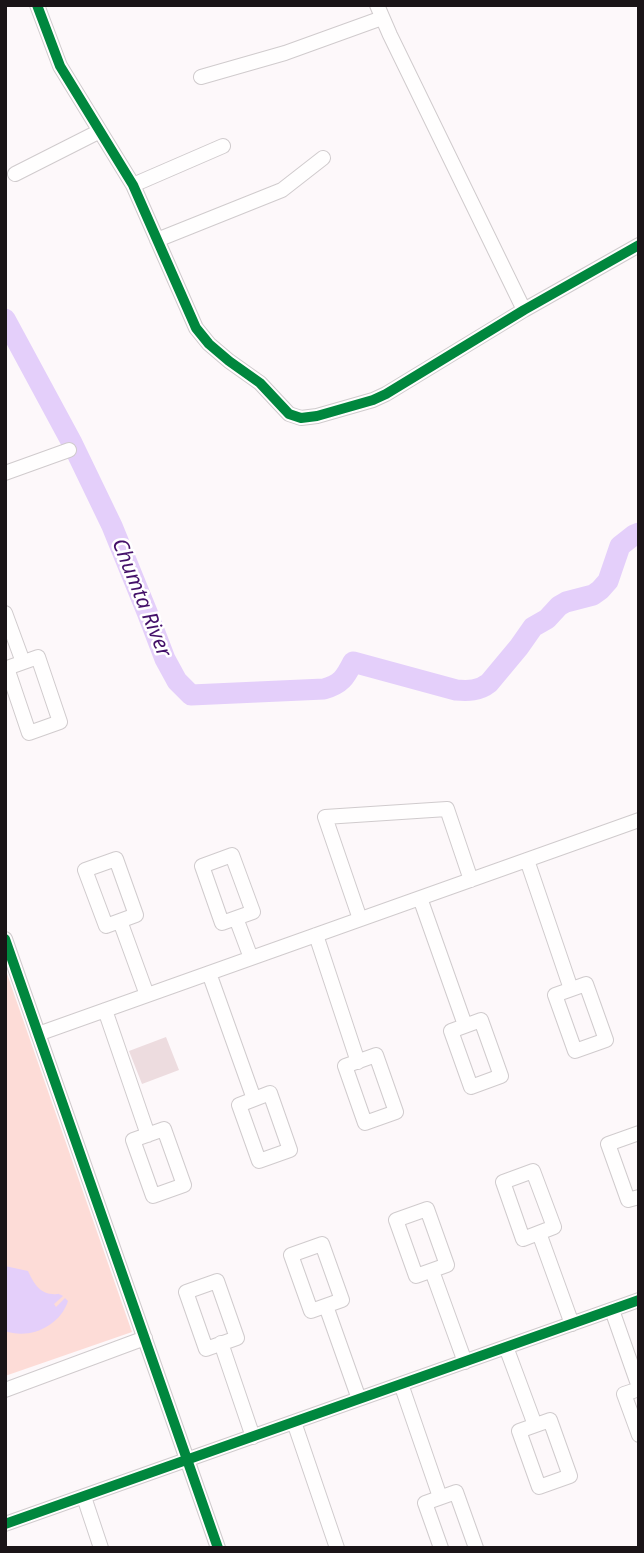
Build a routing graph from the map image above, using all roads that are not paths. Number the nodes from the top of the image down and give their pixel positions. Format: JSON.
{"nodes":[{"id":1,"x":37,"y":5,"type":"edge"},
{"id":2,"x":379,"y":12,"type":"edge"},
{"id":3,"x":201,"y":77,"type":"dead end"},
{"id":4,"x":100,"y":131,"type":"junction"},
{"id":5,"x":223,"y":146,"type":"dead end"},
{"id":6,"x":323,"y":158,"type":"dead end"},
{"id":7,"x":15,"y":174,"type":"dead end"},
{"id":8,"x":133,"y":185,"type":"junction"},
{"id":9,"x":157,"y":240,"type":"junction"},
{"id":10,"x":639,"y":245,"type":"edge"},
{"id":11,"x":524,"y":310,"type":"junction"},
{"id":12,"x":69,"y":450,"type":"dead end"},
{"id":13,"x":5,"y":472,"type":"edge"},
{"id":14,"x":5,"y":613,"type":"edge"},
{"id":15,"x":23,"y":662,"type":"junction"},
{"id":16,"x":637,"y":826,"type":"edge"},
{"id":17,"x":527,"y":860,"type":"junction"},
{"id":18,"x":471,"y":880,"type":"junction"},
{"id":19,"x":420,"y":898,"type":"junction"},
{"id":20,"x":236,"y":918,"type":"junction"},
{"id":21,"x":360,"y":919,"type":"junction"},
{"id":22,"x":121,"y":921,"type":"junction"},
{"id":23,"x":316,"y":935,"type":"junction"},
{"id":24,"x":5,"y":939,"type":"edge"},
{"id":25,"x":251,"y":958,"type":"junction"},
{"id":26,"x":209,"y":973,"type":"junction"},
{"id":27,"x":571,"y":989,"type":"junction"},
{"id":28,"x":147,"y":995,"type":"junction"},
{"id":29,"x":104,"y":1010,"type":"junction"},
{"id":30,"x":465,"y":1026,"type":"junction"},
{"id":31,"x":38,"y":1034,"type":"junction"},
{"id":32,"x":358,"y":1062,"type":"junction"},
{"id":33,"x":254,"y":1099,"type":"junction"},
{"id":34,"x":639,"y":1133,"type":"edge"},
{"id":35,"x":148,"y":1135,"type":"junction"},
{"id":36,"x":639,"y":1197,"type":"edge"},
{"id":37,"x":539,"y":1233,"type":"junction"},
{"id":38,"x":432,"y":1271,"type":"junction"},
{"id":39,"x":639,"y":1300,"type":"edge"},
{"id":40,"x":326,"y":1306,"type":"junction"},
{"id":41,"x":612,"y":1310,"type":"junction"},
{"id":42,"x":572,"y":1324,"type":"junction"},
{"id":43,"x":145,"y":1338,"type":"junction"},
{"id":44,"x":221,"y":1343,"type":"junction"},
{"id":45,"x":506,"y":1347,"type":"junction"},
{"id":46,"x":465,"y":1362,"type":"junction"},
{"id":47,"x":401,"y":1384,"type":"junction"},
{"id":48,"x":639,"y":1388,"type":"edge"},
{"id":49,"x":5,"y":1390,"type":"edge"},
{"id":50,"x":359,"y":1399,"type":"junction"},
{"id":51,"x":294,"y":1422,"type":"junction"},
{"id":52,"x":535,"y":1425,"type":"junction"},
{"id":53,"x":639,"y":1435,"type":"edge"},
{"id":54,"x":253,"y":1437,"type":"junction"},
{"id":55,"x":187,"y":1460,"type":"junction"},
{"id":56,"x":84,"y":1497,"type":"junction"},
{"id":57,"x":440,"y":1497,"type":"junction"},
{"id":58,"x":5,"y":1524,"type":"edge"},
{"id":59,"x":101,"y":1548,"type":"edge"},
{"id":60,"x":218,"y":1548,"type":"edge"},
{"id":61,"x":337,"y":1548,"type":"edge"},
{"id":62,"x":441,"y":1548,"type":"edge"},
{"id":63,"x":476,"y":1548,"type":"edge"}],
"edges":[{"from":1,"to":4,"type":"street"},
{"from":2,"to":3,"type":"street"},
{"from":2,"to":11,"type":"street"},
{"from":4,"to":7,"type":"street"},
{"from":4,"to":8,"type":"street"},
{"from":5,"to":8,"type":"street"},
{"from":6,"to":9,"type":"street"},
{"from":8,"to":9,"type":"street"},
{"from":9,"to":11,"type":"street"},
{"from":10,"to":11,"type":"street"},
{"from":12,"to":13,"type":"street"},
{"from":14,"to":15,"type":"street"},
{"from":15,"to":15,"type":"street"},
{"from":16,"to":17,"type":"street"},
{"from":17,"to":18,"type":"street"},
{"from":17,"to":27,"type":"street"},
{"from":18,"to":19,"type":"street"},
{"from":18,"to":21,"type":"street"},
{"from":19,"to":21,"type":"street"},
{"from":19,"to":30,"type":"street"},
{"from":20,"to":20,"type":"street"},
{"from":20,"to":25,"type":"street"},
{"from":21,"to":23,"type":"street"},
{"from":22,"to":22,"type":"street"},
{"from":22,"to":28,"type":"street"},
{"from":23,"to":25,"type":"street"},
{"from":23,"to":32,"type":"street"},
{"from":24,"to":31,"type":"street"},
{"from":25,"to":26,"type":"street"},
{"from":26,"to":28,"type":"street"},
{"from":26,"to":33,"type":"street"},
{"from":27,"to":27,"type":"street"},
{"from":28,"to":29,"type":"street"},
{"from":29,"to":31,"type":"street"},
{"from":29,"to":35,"type":"street"},
{"from":30,"to":30,"type":"street"},
{"from":31,"to":43,"type":"street"},
{"from":32,"to":32,"type":"street"},
{"from":33,"to":33,"type":"street"},
{"from":34,"to":36,"type":"street"},
{"from":35,"to":35,"type":"street"},
{"from":37,"to":37,"type":"street"},
{"from":37,"to":42,"type":"street"},
{"from":38,"to":38,"type":"street"},
{"from":38,"to":46,"type":"street"},
{"from":39,"to":41,"type":"street"},
{"from":40,"to":40,"type":"street"},
{"from":40,"to":50,"type":"street"},
{"from":41,"to":42,"type":"street"},
{"from":41,"to":48,"type":"street"},
{"from":42,"to":45,"type":"street"},
{"from":43,"to":49,"type":"street"},
{"from":43,"to":55,"type":"street"},
{"from":44,"to":44,"type":"street"},
{"from":44,"to":54,"type":"street"},
{"from":45,"to":46,"type":"street"},
{"from":45,"to":52,"type":"street"},
{"from":46,"to":47,"type":"street"},
{"from":47,"to":50,"type":"street"},
{"from":47,"to":57,"type":"street"},
{"from":48,"to":53,"type":"street"},
{"from":50,"to":51,"type":"street"},
{"from":51,"to":54,"type":"street"},
{"from":51,"to":61,"type":"street"},
{"from":52,"to":52,"type":"street"},
{"from":54,"to":55,"type":"street"},
{"from":55,"to":56,"type":"street"},
{"from":55,"to":60,"type":"street"},
{"from":56,"to":58,"type":"street"},
{"from":56,"to":59,"type":"street"},
{"from":57,"to":62,"type":"street"},
{"from":57,"to":63,"type":"street"}]}
